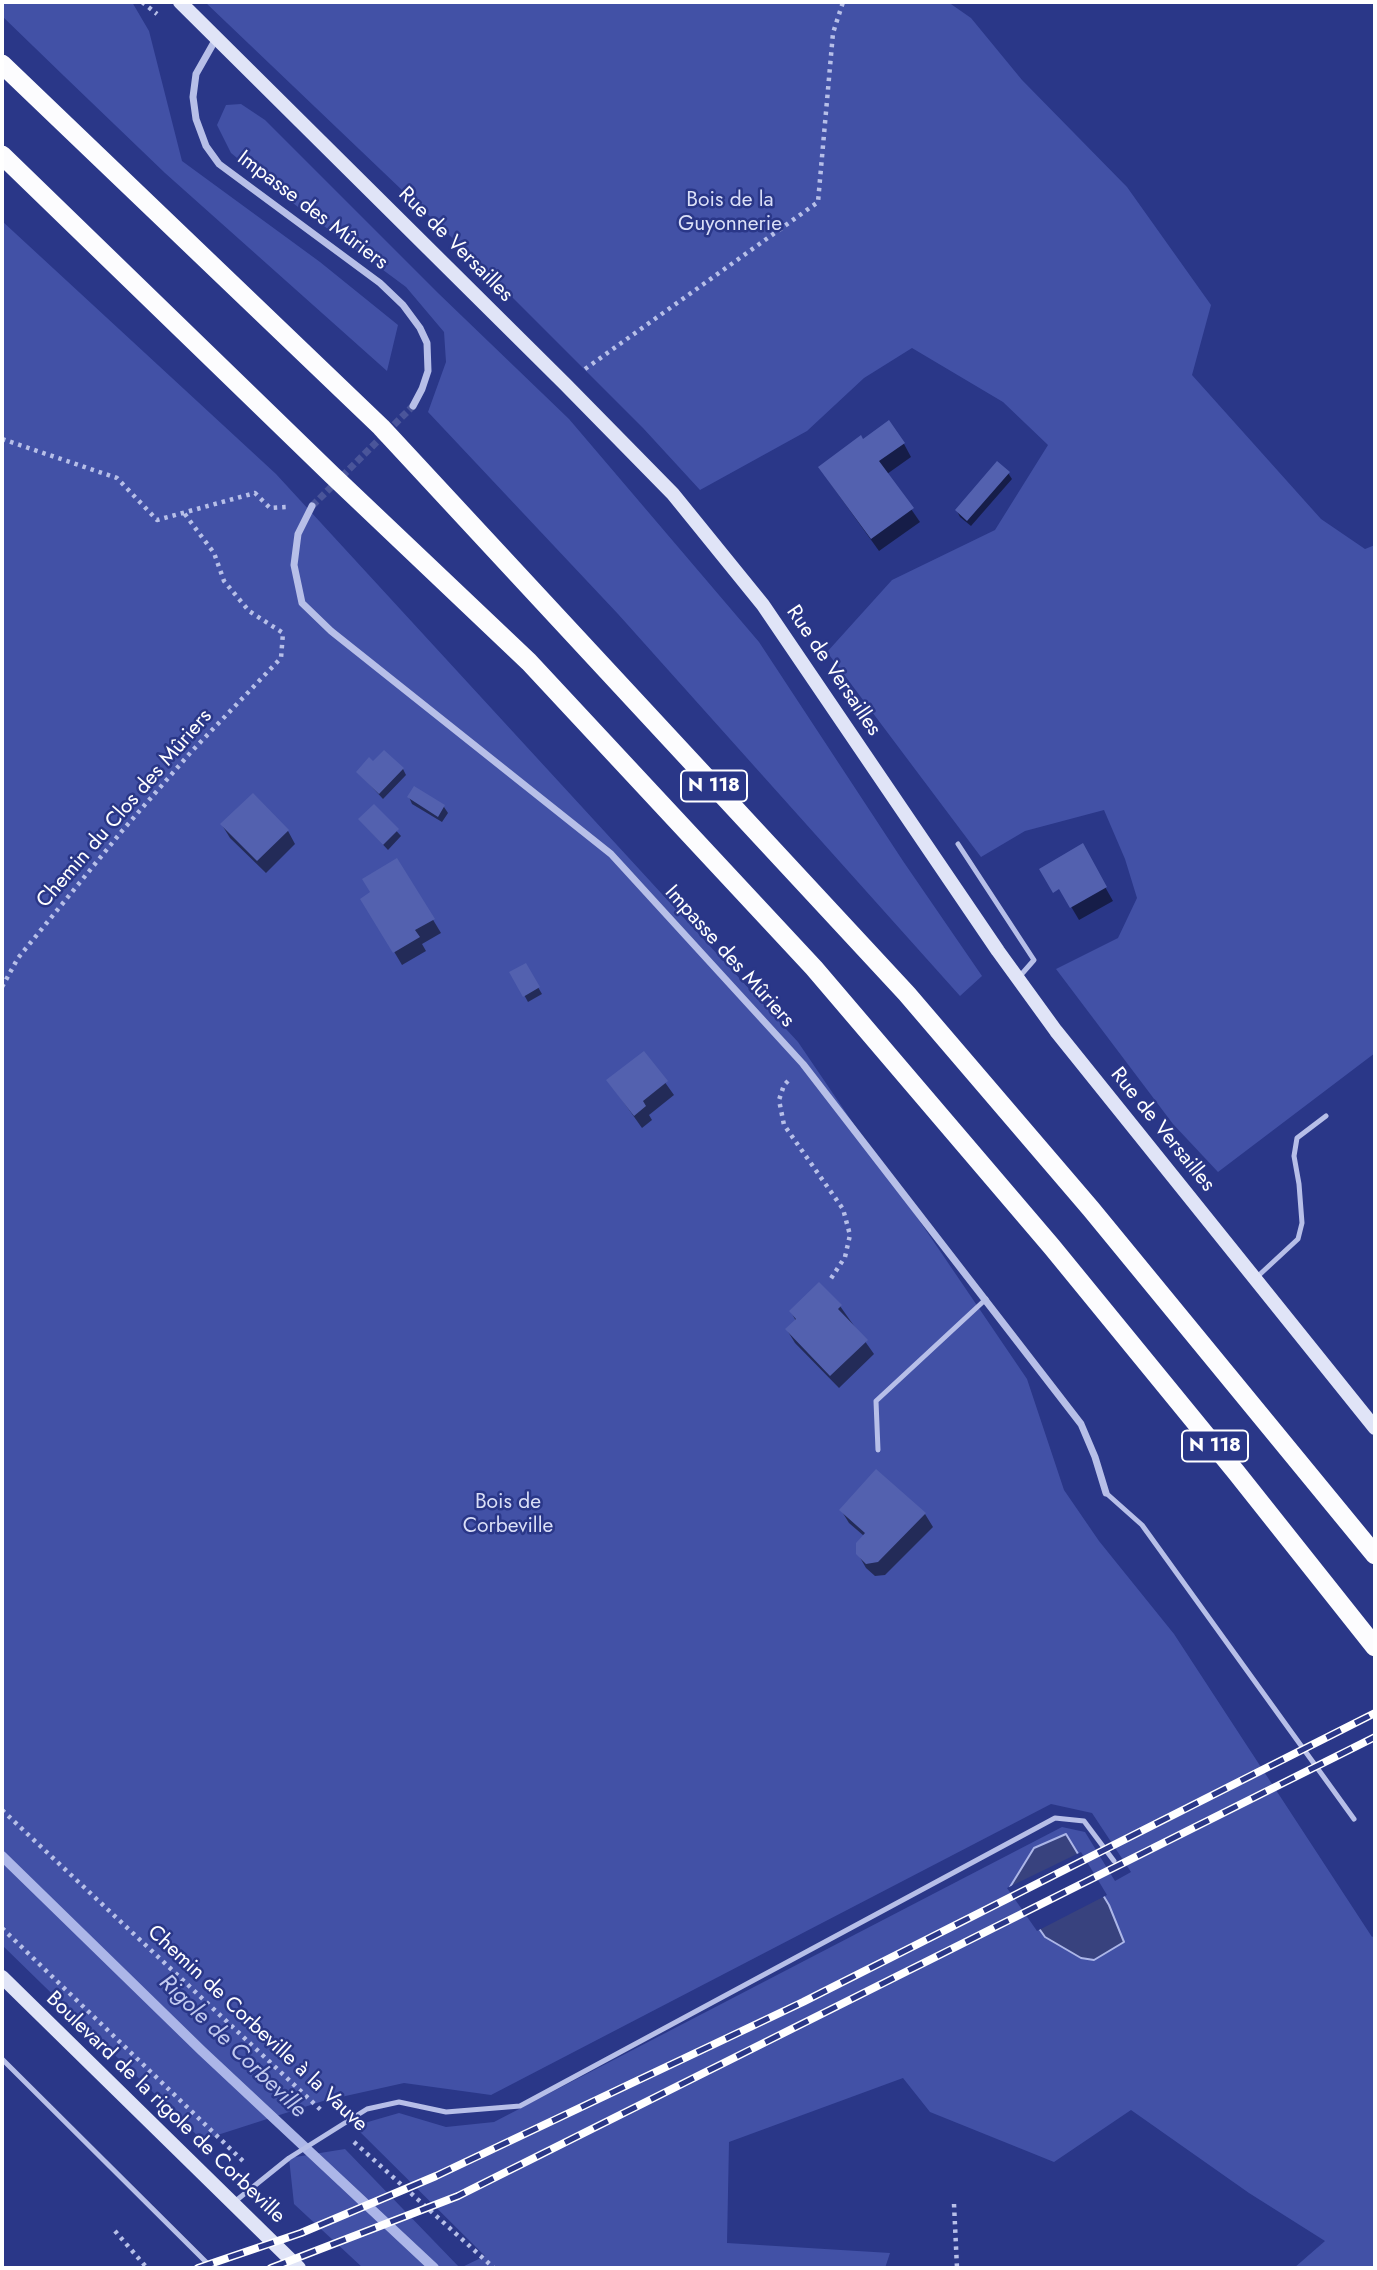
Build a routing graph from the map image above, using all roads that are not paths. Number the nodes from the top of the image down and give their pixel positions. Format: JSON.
{"nodes":[{"id":1,"x":180,"y":2,"type":"edge"},
{"id":2,"x":216,"y":37,"type":"junction"},
{"id":3,"x":2,"y":64,"type":"edge"},
{"id":4,"x":2,"y":155,"type":"edge"},
{"id":5,"x":413,"y":406,"type":"tunnel mouth"},
{"id":6,"x":312,"y":506,"type":"tunnel mouth"},
{"id":7,"x":958,"y":844,"type":"dead end"},
{"id":8,"x":1018,"y":979,"type":"junction"},
{"id":9,"x":1326,"y":1116,"type":"dead end"},
{"id":10,"x":1254,"y":1280,"type":"junction"},
{"id":11,"x":986,"y":1299,"type":"junction"},
{"id":12,"x":1375,"y":1428,"type":"edge"},
{"id":13,"x":878,"y":1450,"type":"dead end"},
{"id":14,"x":1106,"y":1493,"type":"joint"},
{"id":15,"x":1375,"y":1555,"type":"edge"},
{"id":16,"x":1375,"y":1647,"type":"edge"},
{"id":17,"x":1354,"y":1819,"type":"dead end"},
{"id":18,"x":1114,"y":1861,"type":"dead end"},
{"id":19,"x":2,"y":1977,"type":"edge"},
{"id":20,"x":2,"y":2059,"type":"edge"},
{"id":21,"x":233,"y":2203,"type":"junction"},
{"id":22,"x":212,"y":2268,"type":"edge"},
{"id":23,"x":299,"y":2268,"type":"edge"}],
"edges":[{"from":1,"to":2,"type":"main road","name":"Rue de Versailles"},
{"from":2,"to":5,"type":"street","name":"Impasse des Mûriers"},
{"from":2,"to":8,"type":"main road","name":"Rue de Versailles"},
{"from":3,"to":15,"type":"highway","number":"N 118"},
{"from":4,"to":16,"type":"highway","number":"N 118"},
{"from":6,"to":11,"type":"street","name":"Impasse des Mûriers"},
{"from":7,"to":8,"type":"lane"},
{"from":8,"to":10,"type":"main road","name":"Rue de Versailles"},
{"from":9,"to":10,"type":"lane"},
{"from":10,"to":12,"type":"main road","name":"Rue de Versailles"},
{"from":11,"to":13,"type":"lane"},
{"from":11,"to":14,"type":"street","name":"Impasse des Mûriers"},
{"from":14,"to":17,"type":"lane"},
{"from":18,"to":21,"type":"lane"},
{"from":19,"to":21,"type":"main road","name":"Boulevard de la rigole de Corbeville"},
{"from":20,"to":22,"type":"lane"},
{"from":21,"to":23,"type":"main road","name":"Boulevard de la rigole de Corbeville"}]}
